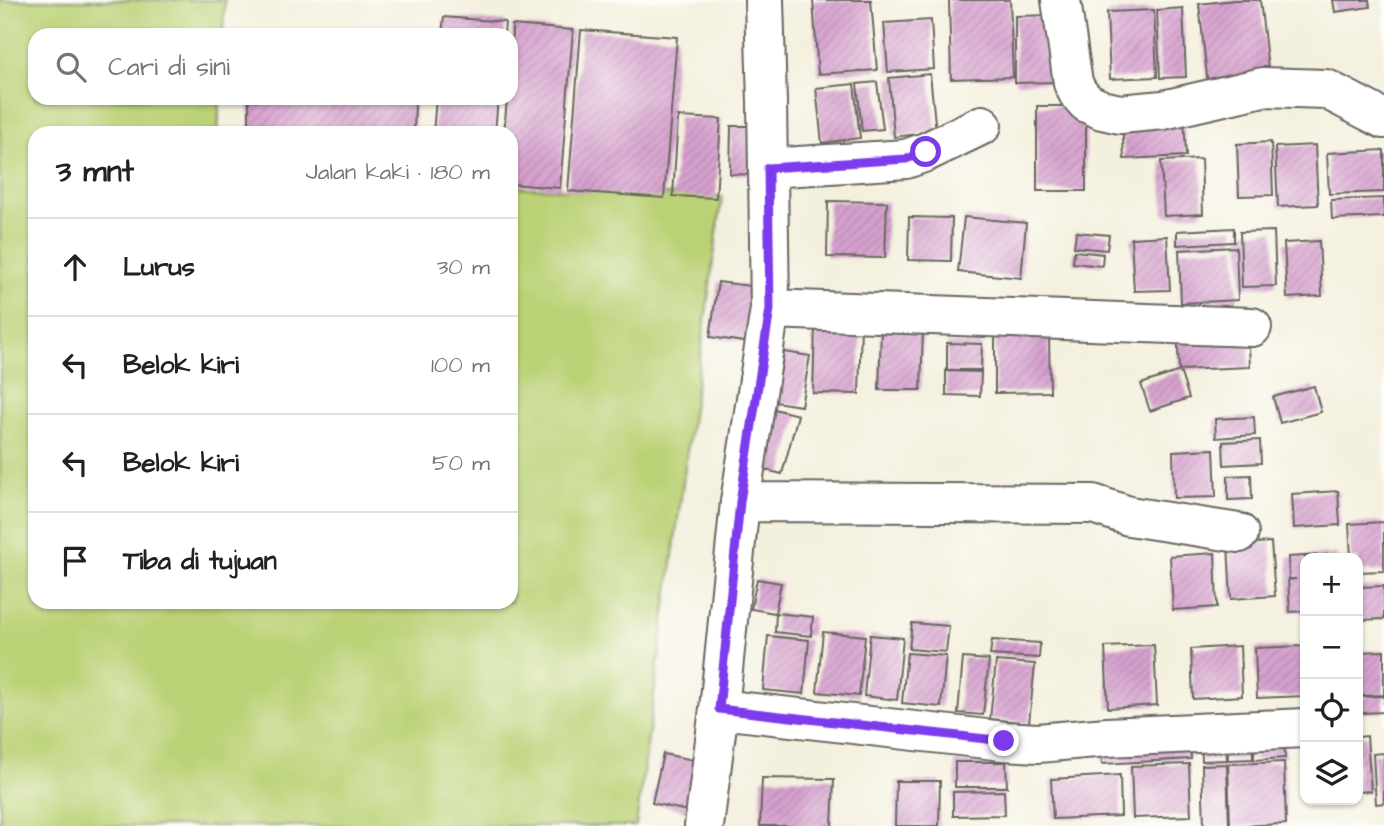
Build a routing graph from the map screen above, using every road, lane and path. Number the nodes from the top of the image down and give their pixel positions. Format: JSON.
{"nodes":[{"id":1,"x":764,"y":0,"type":"edge"},
{"id":2,"x":1061,"y":0,"type":"edge"},
{"id":3,"x":1384,"y":119,"type":"edge"},
{"id":4,"x":982,"y":125,"type":"dead end"},
{"id":5,"x":768,"y":168,"type":"junction"},
{"id":6,"x":770,"y":309,"type":"junction"},
{"id":7,"x":1252,"y":327,"type":"dead end"},
{"id":8,"x":740,"y":502,"type":"junction"},
{"id":9,"x":1239,"y":533,"type":"dead end"},
{"id":10,"x":719,"y":709,"type":"junction"},
{"id":11,"x":1300,"y":728,"type":"edge"},
{"id":12,"x":704,"y":826,"type":"edge"}],
"edges":[{"from":1,"to":5,"type":"street"},
{"from":2,"to":3,"type":"street"},
{"from":4,"to":5,"type":"street"},
{"from":5,"to":6,"type":"street"},
{"from":6,"to":7,"type":"street"},
{"from":6,"to":8,"type":"street"},
{"from":8,"to":9,"type":"street"},
{"from":8,"to":10,"type":"street"},
{"from":10,"to":11,"type":"street"},
{"from":10,"to":12,"type":"street"}]}
